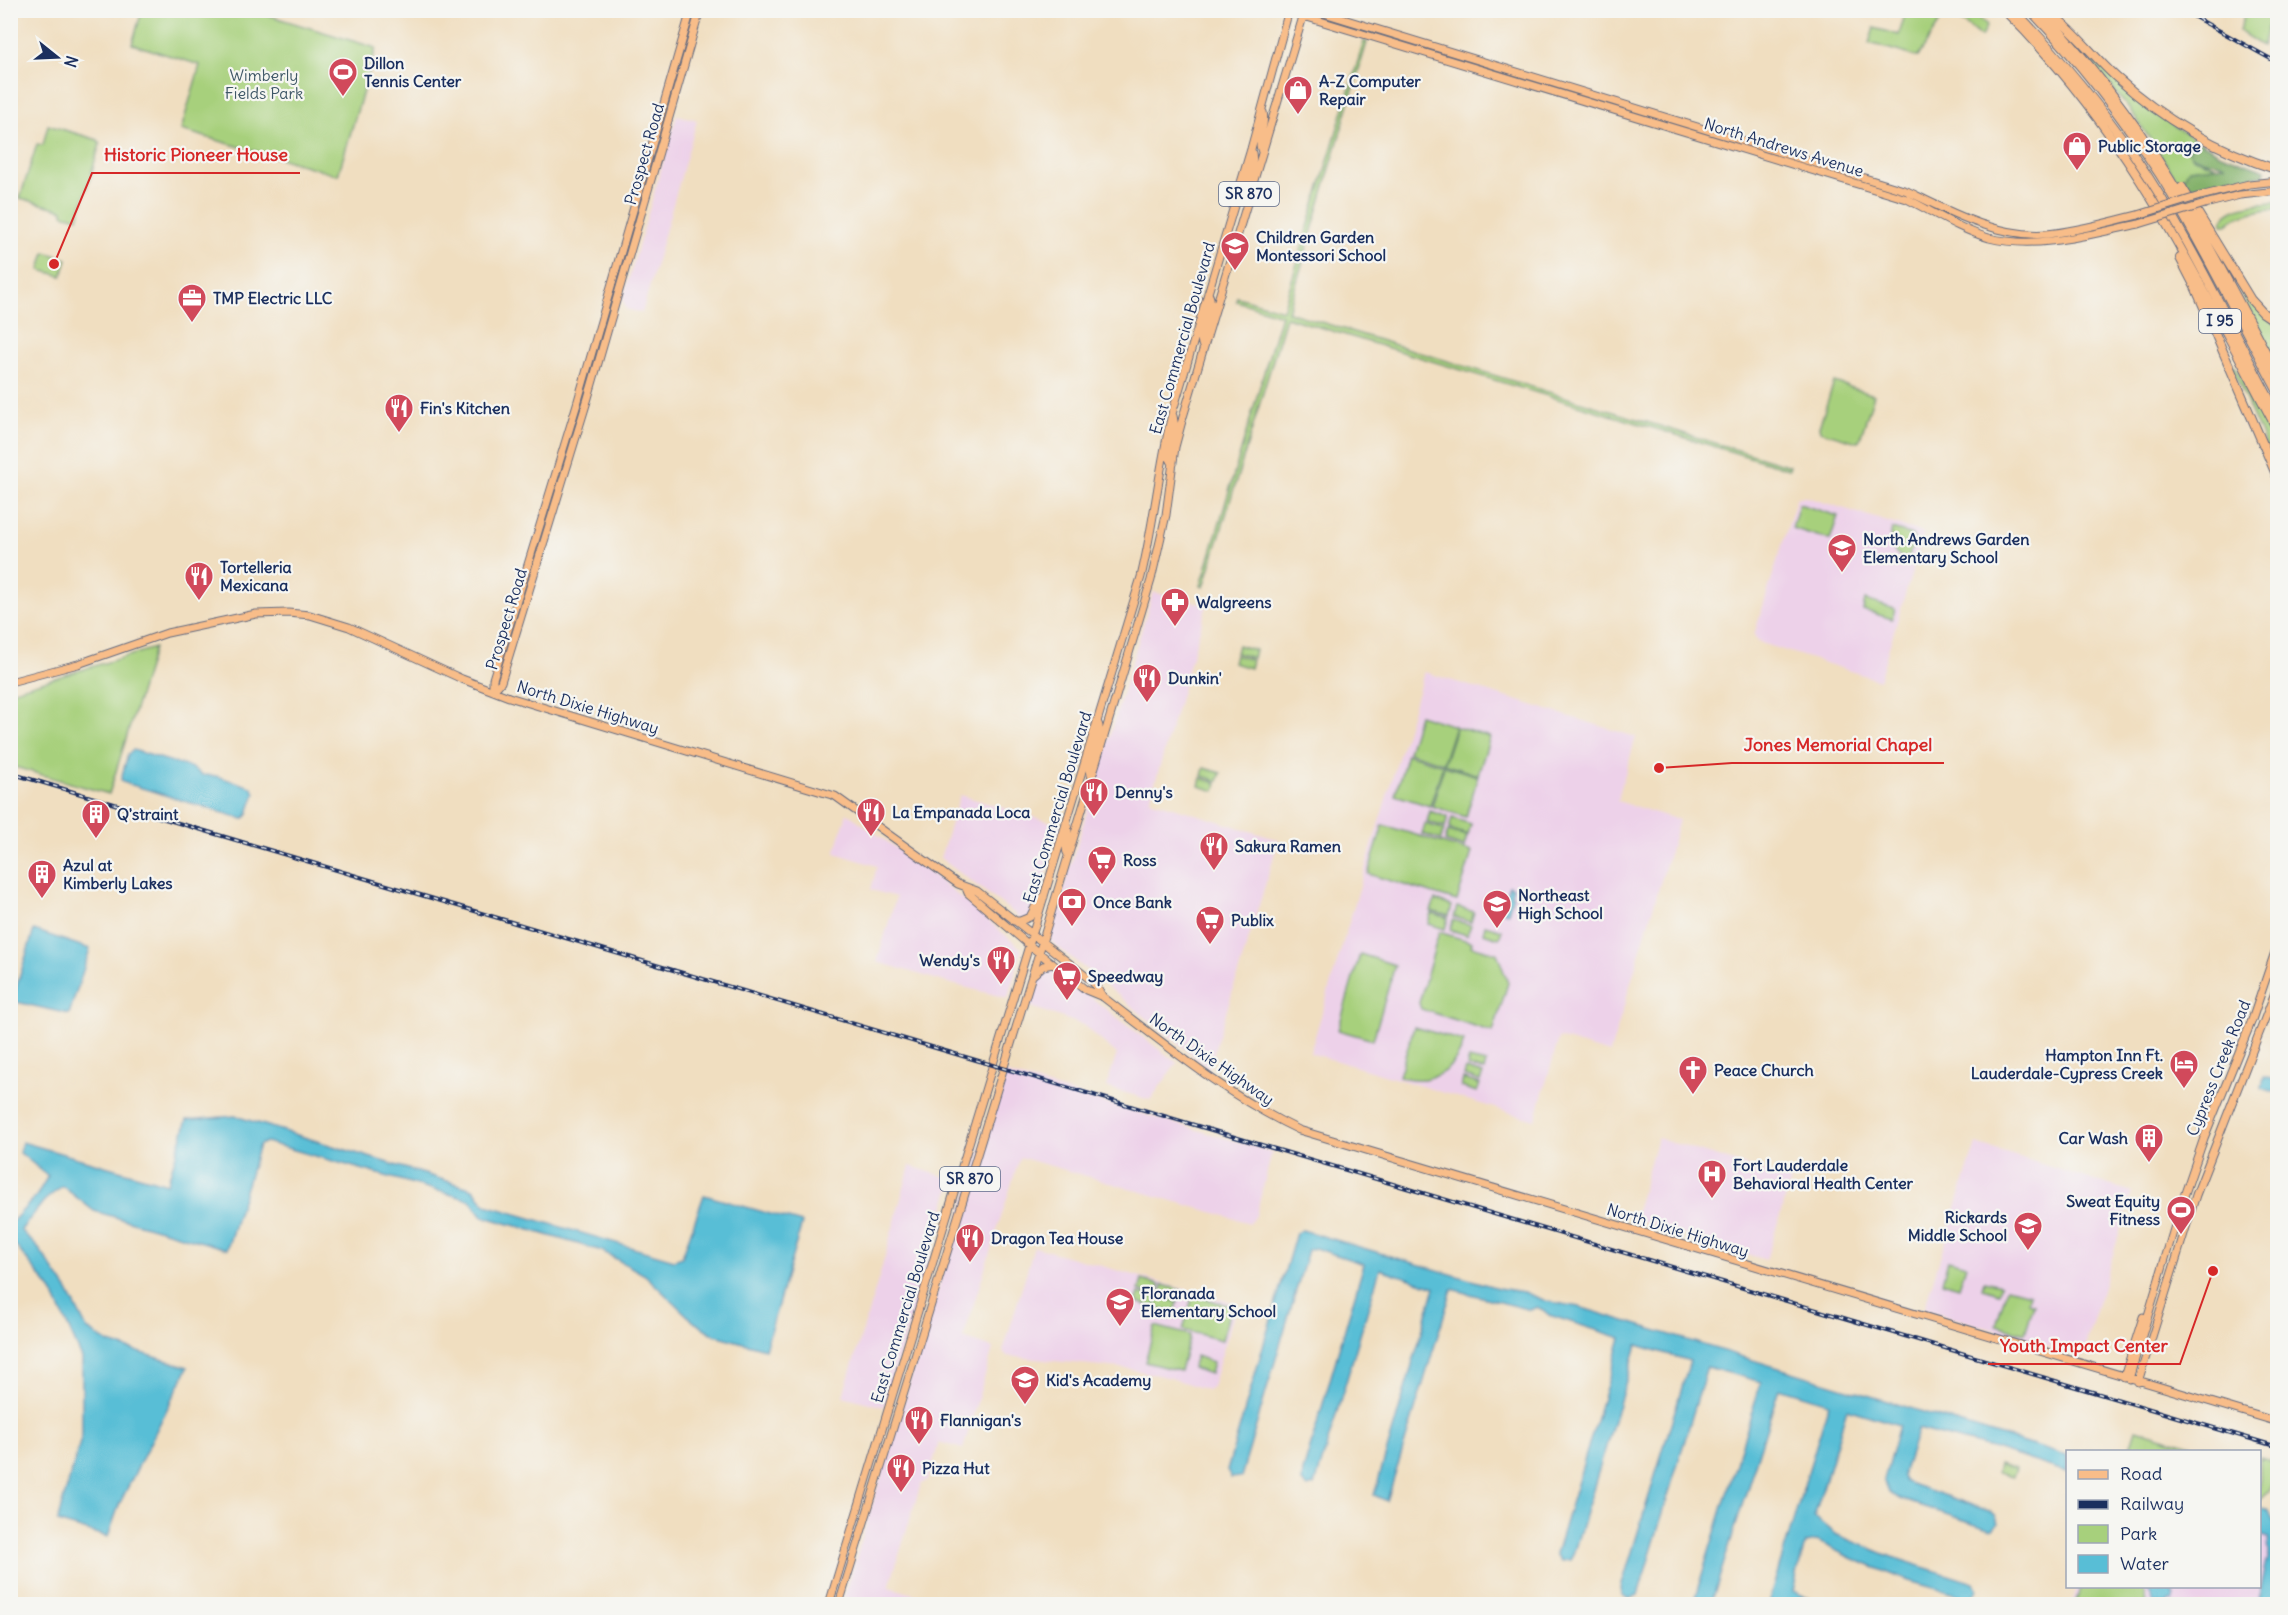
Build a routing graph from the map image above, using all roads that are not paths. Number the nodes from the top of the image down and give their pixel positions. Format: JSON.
{"nodes":[{"id":1,"x":691,"y":10,"type":"edge"},
{"id":2,"x":700,"y":10,"type":"edge"},
{"id":3,"x":1314,"y":10,"type":"edge"},
{"id":4,"x":2004,"y":10,"type":"edge"},
{"id":5,"x":2014,"y":10,"type":"edge"},
{"id":6,"x":2030,"y":10,"type":"edge"},
{"id":7,"x":2040,"y":10,"type":"edge"},
{"id":8,"x":2046,"y":10,"type":"edge"},
{"id":9,"x":1287,"y":11,"type":"edge"},
{"id":10,"x":1304,"y":14,"type":"edge"},
{"id":11,"x":1262,"y":110,"type":"junction"},
{"id":12,"x":662,"y":125,"type":"junction"},
{"id":13,"x":2151,"y":148,"type":"junction"},
{"id":14,"x":1251,"y":149,"type":"junction"},
{"id":15,"x":1262,"y":152,"type":"junction"},
{"id":16,"x":2277,"y":170,"type":"edge"},
{"id":17,"x":2277,"y":181,"type":"edge"},
{"id":18,"x":2277,"y":191,"type":"edge"},
{"id":19,"x":1248,"y":199,"type":"junction"},
{"id":20,"x":2161,"y":212,"type":"junction"},
{"id":21,"x":1225,"y":236,"type":"junction"},
{"id":22,"x":1208,"y":293,"type":"junction"},
{"id":23,"x":1220,"y":293,"type":"junction"},
{"id":24,"x":2277,"y":323,"type":"edge"},
{"id":25,"x":1203,"y":347,"type":"junction"},
{"id":26,"x":1188,"y":363,"type":"junction"},
{"id":27,"x":2277,"y":375,"type":"edge"},
{"id":28,"x":2277,"y":392,"type":"edge"},
{"id":29,"x":1184,"y":412,"type":"junction"},
{"id":30,"x":1172,"y":414,"type":"junction"},
{"id":31,"x":2277,"y":415,"type":"edge"},
{"id":32,"x":2277,"y":431,"type":"edge"},
{"id":33,"x":1173,"y":464,"type":"junction"},
{"id":34,"x":2277,"y":479,"type":"edge"},
{"id":35,"x":1114,"y":664,"type":"junction"},
{"id":36,"x":10,"y":682,"type":"edge"},
{"id":37,"x":493,"y":691,"type":"junction"},
{"id":38,"x":1097,"y":721,"type":"junction"},
{"id":39,"x":1108,"y":724,"type":"junction"},
{"id":40,"x":1091,"y":778,"type":"junction"},
{"id":41,"x":1078,"y":783,"type":"junction"},
{"id":42,"x":1066,"y":823,"type":"junction"},
{"id":43,"x":1076,"y":829,"type":"junction"},
{"id":44,"x":1068,"y":855,"type":"junction"},
{"id":45,"x":966,"y":888,"type":"junction"},
{"id":46,"x":1044,"y":897,"type":"junction"},
{"id":47,"x":1014,"y":921,"type":"junction"},
{"id":48,"x":1032,"y":935,"type":"junction"},
{"id":49,"x":1042,"y":943,"type":"junction"},
{"id":50,"x":2277,"y":943,"type":"edge"},
{"id":51,"x":1029,"y":945,"type":"junction"},
{"id":52,"x":1039,"y":953,"type":"junction"},
{"id":53,"x":1053,"y":964,"type":"junction"},
{"id":54,"x":1032,"y":976,"type":"junction"},
{"id":55,"x":2277,"y":985,"type":"edge"},
{"id":56,"x":1103,"y":997,"type":"junction"},
{"id":57,"x":968,"y":1146,"type":"junction"},
{"id":58,"x":2190,"y":1178,"type":"junction"},
{"id":59,"x":969,"y":1184,"type":"junction"},
{"id":60,"x":2181,"y":1202,"type":"junction"},
{"id":61,"x":2192,"y":1206,"type":"junction"},
{"id":62,"x":2187,"y":1223,"type":"junction"},
{"id":63,"x":927,"y":1280,"type":"junction"},
{"id":64,"x":935,"y":1295,"type":"junction"},
{"id":65,"x":922,"y":1296,"type":"junction"},
{"id":66,"x":930,"y":1312,"type":"junction"},
{"id":67,"x":2127,"y":1378,"type":"junction"},
{"id":68,"x":2138,"y":1382,"type":"junction"},
{"id":69,"x":2277,"y":1422,"type":"edge"},
{"id":70,"x":829,"y":1605,"type":"edge"},
{"id":71,"x":839,"y":1605,"type":"edge"}],
"edges":[{"from":1,"to":12,"type":"main road","name":"Prospect Road"},
{"from":2,"to":12,"type":"main road","name":"Prospect Road"},
{"from":3,"to":17,"type":"main road","name":"North Andrews Avenue","bridge":true},
{"from":4,"to":20,"type":"highway","number":"I 95"},
{"from":5,"to":31,"type":"highway"},
{"from":6,"to":28,"type":"highway"},
{"from":7,"to":13,"type":"highway","number":"I 95"},
{"from":8,"to":16,"type":"highway"},
{"from":9,"to":10,"type":"main road","name":"North Andrews Avenue"},
{"from":9,"to":11,"type":"main road","name":"East Commercial Boulevard","number":"SR 870"},
{"from":10,"to":15,"type":"main road","name":"East Commercial Boulevard","number":"SR 870"},
{"from":10,"to":18,"type":"main road","name":"North Andrews Avenue","bridge":true},
{"from":11,"to":14,"type":"main road","name":"East Commercial Boulevard","number":"SR 870"},
{"from":11,"to":15,"type":"main road"},
{"from":12,"to":37,"type":"main road","name":"Prospect Road"},
{"from":13,"to":24,"type":"highway"},
{"from":13,"to":27,"type":"highway","number":"I 95"},
{"from":14,"to":19,"type":"main road"},
{"from":14,"to":21,"type":"main road","name":"East Commercial Boulevard","number":"SR 870"},
{"from":15,"to":19,"type":"main road","name":"East Commercial Boulevard","number":"SR 870"},
{"from":19,"to":23,"type":"main road","name":"East Commercial Boulevard","number":"SR 870"},
{"from":20,"to":32,"type":"highway","number":"I 95"},
{"from":20,"to":34,"type":"highway"},
{"from":21,"to":22,"type":"main road","name":"East Commercial Boulevard","number":"SR 870"},
{"from":21,"to":23,"type":"main road"},
{"from":22,"to":25,"type":"main road"},
{"from":22,"to":26,"type":"main road","name":"East Commercial Boulevard","number":"SR 870"},
{"from":23,"to":25,"type":"main road","name":"East Commercial Boulevard","number":"SR 870"},
{"from":25,"to":29,"type":"main road","name":"East Commercial Boulevard","number":"SR 870"},
{"from":26,"to":29,"type":"main road"},
{"from":26,"to":30,"type":"main road","name":"East Commercial Boulevard","number":"SR 870"},
{"from":29,"to":33,"type":"main road","name":"East Commercial Boulevard","number":"SR 870"},
{"from":30,"to":33,"type":"main road"},
{"from":30,"to":35,"type":"main road","name":"East Commercial Boulevard","number":"SR 870"},
{"from":33,"to":39,"type":"main road","name":"East Commercial Boulevard","number":"SR 870"},
{"from":35,"to":38,"type":"main road","name":"East Commercial Boulevard","number":"SR 870"},
{"from":35,"to":39,"type":"main road"},
{"from":36,"to":37,"type":"main road","name":"North Dixie Highway"},
{"from":37,"to":45,"type":"main road","name":"North Dixie Highway"},
{"from":38,"to":40,"type":"main road"},
{"from":38,"to":41,"type":"main road","name":"East Commercial Boulevard","number":"SR 870"},
{"from":39,"to":40,"type":"main road","name":"East Commercial Boulevard","number":"SR 870"},
{"from":40,"to":43,"type":"main road","name":"East Commercial Boulevard","number":"SR 870"},
{"from":41,"to":42,"type":"main road","name":"East Commercial Boulevard","number":"SR 870"},
{"from":41,"to":43,"type":"main road"},
{"from":42,"to":44,"type":"main road"},
{"from":42,"to":46,"type":"main road","name":"East Commercial Boulevard","number":"SR 870"},
{"from":43,"to":44,"type":"main road","name":"East Commercial Boulevard","number":"SR 870"},
{"from":44,"to":49,"type":"main road","name":"East Commercial Boulevard","number":"SR 870"},
{"from":45,"to":47,"type":"main road","name":"North Dixie Highway"},
{"from":45,"to":51,"type":"main road","name":"North Dixie Highway"},
{"from":46,"to":47,"type":"main road"},
{"from":46,"to":48,"type":"main road","name":"East Commercial Boulevard","number":"SR 870"},
{"from":47,"to":48,"type":"main road","name":"North Dixie Highway"},
{"from":48,"to":49,"type":"main road","name":"North Dixie Highway"},
{"from":48,"to":51,"type":"main road","name":"East Commercial Boulevard","number":"SR 870"},
{"from":49,"to":52,"type":"main road","name":"East Commercial Boulevard","number":"SR 870"},
{"from":49,"to":56,"type":"main road","name":"North Dixie Highway"},
{"from":50,"to":58,"type":"main road","name":"Cypress Creek Road"},
{"from":51,"to":52,"type":"main road","name":"North Dixie Highway"},
{"from":51,"to":57,"type":"main road","name":"East Commercial Boulevard","number":"SR 870"},
{"from":52,"to":53,"type":"main road","name":"North Dixie Highway"},
{"from":52,"to":54,"type":"main road","name":"East Commercial Boulevard","number":"SR 870"},
{"from":53,"to":54,"type":"main road"},
{"from":53,"to":56,"type":"main road","name":"North Dixie Highway"},
{"from":54,"to":59,"type":"main road","name":"East Commercial Boulevard","number":"SR 870"},
{"from":55,"to":61,"type":"main road","name":"Cypress Creek Road"},
{"from":56,"to":67,"type":"main road","name":"North Dixie Highway"},
{"from":57,"to":59,"type":"main road"},
{"from":57,"to":63,"type":"main road","name":"East Commercial Boulevard","number":"SR 870"},
{"from":58,"to":60,"type":"main road","name":"Cypress Creek Road"},
{"from":58,"to":61,"type":"main road"},
{"from":59,"to":64,"type":"main road","name":"East Commercial Boulevard","number":"SR 870"},
{"from":60,"to":62,"type":"main road"},
{"from":60,"to":67,"type":"main road","name":"Cypress Creek Road"},
{"from":61,"to":62,"type":"main road","name":"Cypress Creek Road"},
{"from":62,"to":68,"type":"main road","name":"Cypress Creek Road"},
{"from":63,"to":64,"type":"main road"},
{"from":63,"to":65,"type":"main road","name":"East Commercial Boulevard","number":"SR 870"},
{"from":64,"to":66,"type":"main road","name":"East Commercial Boulevard","number":"SR 870"},
{"from":65,"to":66,"type":"main road"},
{"from":65,"to":70,"type":"main road","name":"East Commercial Boulevard","number":"SR 870"},
{"from":66,"to":71,"type":"main road","name":"East Commercial Boulevard","number":"SR 870"},
{"from":67,"to":68,"type":"main road","name":"North Dixie Highway"},
{"from":68,"to":69,"type":"main road","name":"North Dixie Highway"}]}
